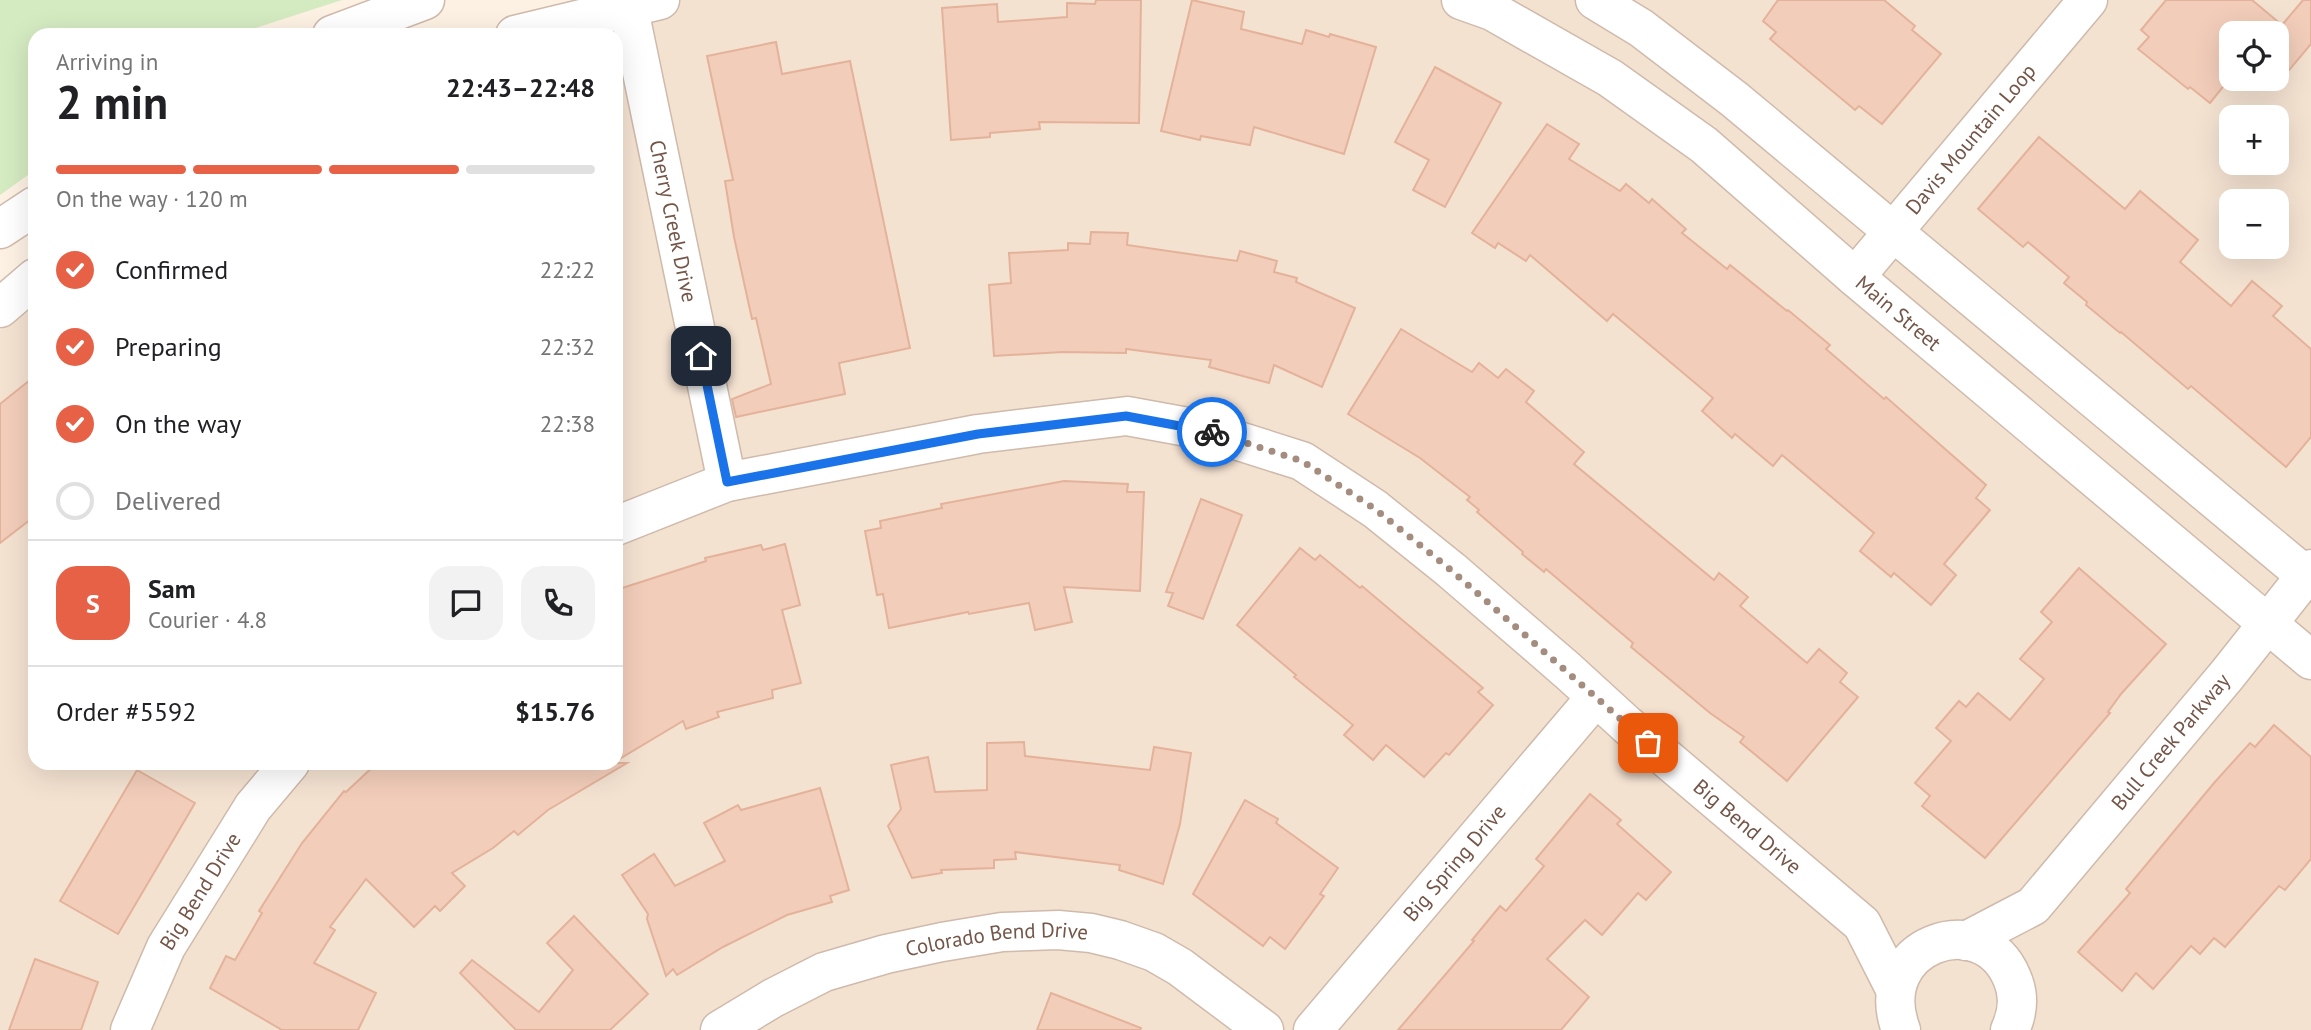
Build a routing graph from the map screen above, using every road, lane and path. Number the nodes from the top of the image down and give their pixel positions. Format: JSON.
{"nodes":[{"id":1,"x":425,"y":0,"type":"edge"},
{"id":2,"x":1461,"y":0,"type":"edge"},
{"id":3,"x":1595,"y":0,"type":"edge"},
{"id":4,"x":2088,"y":0,"type":"edge"},
{"id":5,"x":639,"y":2,"type":"edge"},
{"id":6,"x":351,"y":28,"type":"edge"},
{"id":7,"x":541,"y":28,"type":"edge"},
{"id":8,"x":28,"y":211,"type":"edge"},
{"id":9,"x":0,"y":229,"type":"edge"},
{"id":10,"x":1893,"y":232,"type":"junction"},
{"id":11,"x":1855,"y":277,"type":"junction"},
{"id":12,"x":28,"y":284,"type":"edge"},
{"id":13,"x":0,"y":308,"type":"edge"},
{"id":14,"x":727,"y":482,"type":"junction"},
{"id":15,"x":623,"y":523,"type":"edge"},
{"id":16,"x":2310,"y":575,"type":"edge"},
{"id":17,"x":2268,"y":623,"type":"junction"},
{"id":18,"x":2311,"y":660,"type":"edge"},
{"id":19,"x":1596,"y":697,"type":"junction"},
{"id":20,"x":284,"y":770,"type":"edge"},
{"id":21,"x":2033,"y":906,"type":"junction"},
{"id":22,"x":1862,"y":924,"type":"junction"},
{"id":23,"x":1952,"y":942,"type":"junction"},
{"id":24,"x":2017,"y":1014,"type":"edge"},
{"id":25,"x":1895,"y":1016,"type":"edge"},
{"id":26,"x":130,"y":1030,"type":"edge"},
{"id":27,"x":720,"y":1030,"type":"edge"},
{"id":28,"x":1264,"y":1030,"type":"edge"},
{"id":29,"x":1313,"y":1030,"type":"edge"}],
"edges":[{"from":1,"to":6,"type":"street"},
{"from":2,"to":11,"type":"street","name":"Main Street"},
{"from":3,"to":10,"type":"street"},
{"from":4,"to":10,"type":"street","name":"Davis Mountain Loop"},
{"from":5,"to":7,"type":"street"},
{"from":5,"to":14,"type":"street","name":"Cherry Creek Drive"},
{"from":8,"to":9,"type":"street"},
{"from":10,"to":11,"type":"street","name":"Davis Mountain Loop"},
{"from":10,"to":16,"type":"street"},
{"from":11,"to":17,"type":"street","name":"Main Street"},
{"from":12,"to":13,"type":"street"},
{"from":14,"to":15,"type":"street","name":"Big Bend Drive"},
{"from":14,"to":19,"type":"street","name":"Big Bend Drive"},
{"from":16,"to":17,"type":"street","name":"Bull Creek Parkway"},
{"from":17,"to":18,"type":"street","name":"Main Street"},
{"from":17,"to":21,"type":"street","name":"Bull Creek Parkway"},
{"from":19,"to":22,"type":"street","name":"Big Bend Drive"},
{"from":19,"to":29,"type":"street","name":"Big Spring Drive"},
{"from":20,"to":26,"type":"street","name":"Big Bend Drive"},
{"from":21,"to":23,"type":"street","name":"Bull Creek Parkway"},
{"from":21,"to":24,"type":"street","name":"Bull Creek Parkway"},
{"from":22,"to":23,"type":"street","name":"Big Bend Drive"},
{"from":22,"to":25,"type":"street","name":"Big Bend Drive"},
{"from":23,"to":24,"type":"street","name":"Big Bend Drive"},
{"from":23,"to":25,"type":"street","name":"Bull Creek Parkway"},
{"from":27,"to":28,"type":"street","name":"Colorado Bend Drive"}]}
